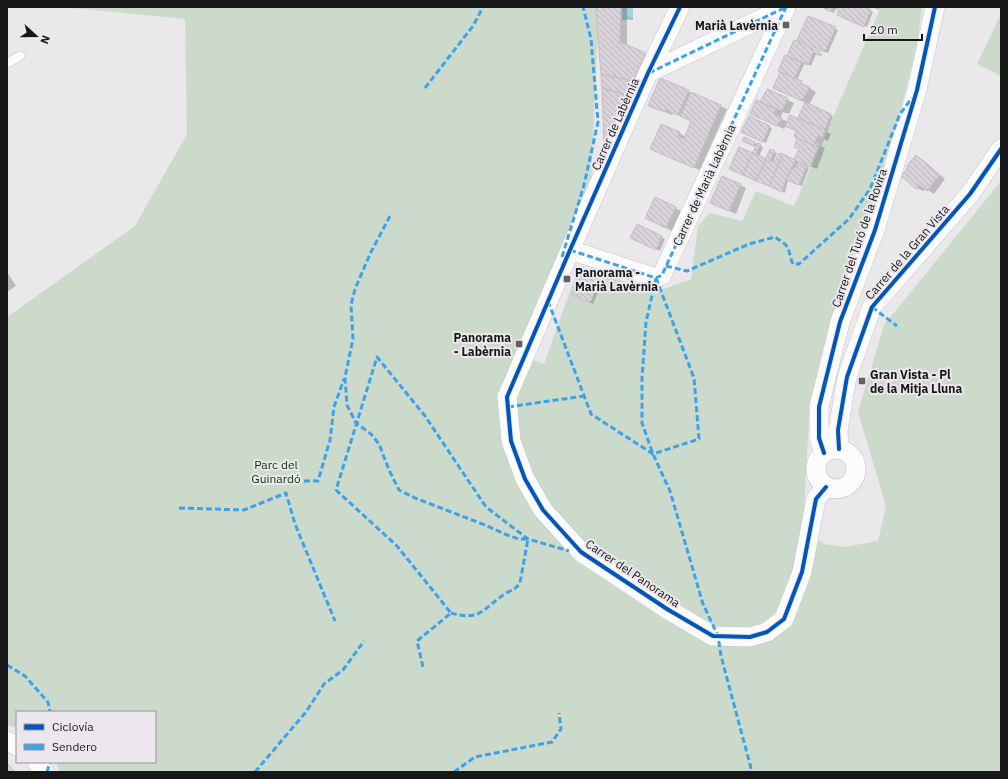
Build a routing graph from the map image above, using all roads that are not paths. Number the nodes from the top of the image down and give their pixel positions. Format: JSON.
{"nodes":[{"id":1,"x":680,"y":7,"type":"edge"},
{"id":2,"x":786,"y":7,"type":"edge"},
{"id":3,"x":935,"y":7,"type":"edge"},
{"id":4,"x":20,"y":56,"type":"dead end"},
{"id":5,"x":7,"y":63,"type":"edge"},
{"id":6,"x":648,"y":73,"type":"junction"},
{"id":7,"x":1001,"y":149,"type":"edge"},
{"id":8,"x":570,"y":250,"type":"junction"},
{"id":9,"x":831,"y":451,"type":"junction"},
{"id":10,"x":826,"y":487,"type":"junction"},
{"id":11,"x":7,"y":741,"type":"edge"},
{"id":12,"x":16,"y":746,"type":"edge"},
{"id":13,"x":38,"y":763,"type":"edge"},
{"id":14,"x":44,"y":772,"type":"edge"}],
"edges":[{"from":1,"to":6,"type":"street","name":"Carrer de Labèrnia"},
{"from":2,"to":6,"type":"street"},
{"from":2,"to":8,"type":"street","name":"Carrer de Marià Labèrnia"},
{"from":3,"to":9,"type":"street","name":"Carrer del Turó de la Rovira"},
{"from":4,"to":5,"type":"lane"},
{"from":6,"to":8,"type":"street","name":"Carrer de Labèrnia"},
{"from":7,"to":9,"type":"street","name":"Carrer de la Gran Vista"},
{"from":8,"to":10,"type":"street","name":"Carrer del Panorama"},
{"from":9,"to":10,"type":"street"},
{"from":9,"to":10,"type":"street"},
{"from":11,"to":12,"type":"street"},
{"from":13,"to":14,"type":"street"}]}
